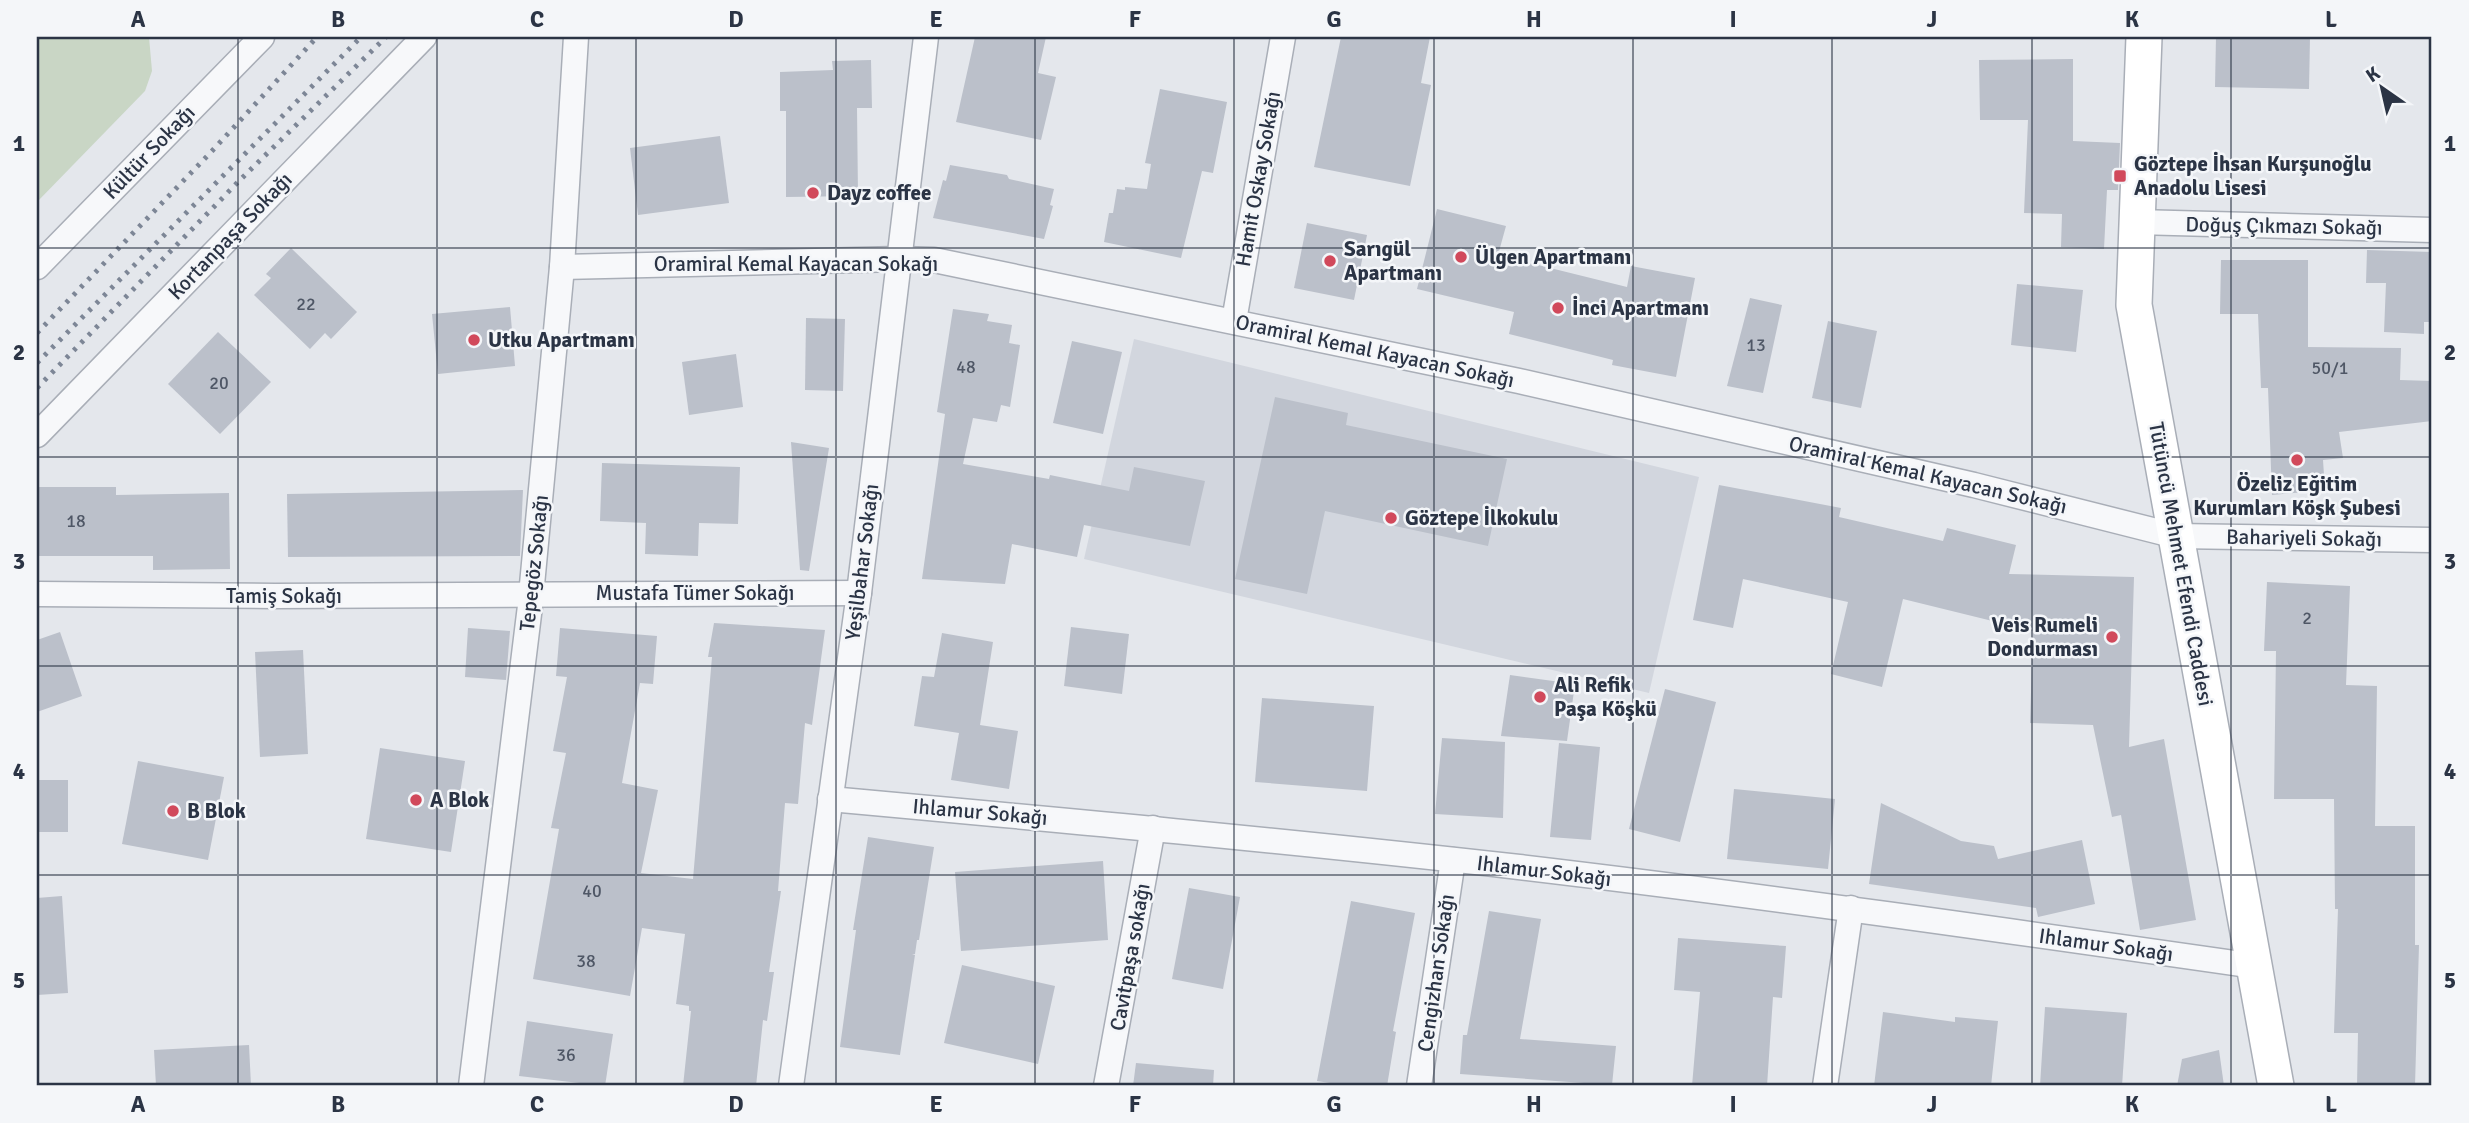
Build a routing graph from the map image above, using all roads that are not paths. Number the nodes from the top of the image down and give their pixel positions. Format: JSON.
{"nodes":[{"id":1,"x":262,"y":37,"type":"edge"},
{"id":2,"x":424,"y":37,"type":"edge"},
{"id":3,"x":576,"y":37,"type":"edge"},
{"id":4,"x":926,"y":37,"type":"edge"},
{"id":5,"x":1283,"y":37,"type":"edge"},
{"id":6,"x":2144,"y":37,"type":"edge"},
{"id":7,"x":2136,"y":222,"type":"junction"},
{"id":8,"x":2432,"y":230,"type":"edge"},
{"id":9,"x":900,"y":259,"type":"junction"},
{"id":10,"x":37,"y":267,"type":"edge"},
{"id":11,"x":562,"y":267,"type":"junction"},
{"id":12,"x":1234,"y":321,"type":"junction"},
{"id":13,"x":37,"y":435,"type":"edge"},
{"id":14,"x":2176,"y":536,"type":"junction"},
{"id":15,"x":2432,"y":540,"type":"edge"},
{"id":16,"x":531,"y":593,"type":"junction"},
{"id":17,"x":859,"y":593,"type":"junction"},
{"id":18,"x":37,"y":594,"type":"edge"},
{"id":19,"x":830,"y":799,"type":"junction"},
{"id":20,"x":1153,"y":828,"type":"junction"},
{"id":21,"x":1453,"y":860,"type":"junction"},
{"id":22,"x":1852,"y":908,"type":"junction"},
{"id":23,"x":2255,"y":966,"type":"junction"},
{"id":24,"x":471,"y":1086,"type":"edge"},
{"id":25,"x":791,"y":1086,"type":"edge"},
{"id":26,"x":1106,"y":1086,"type":"edge"},
{"id":27,"x":1419,"y":1086,"type":"edge"},
{"id":28,"x":1825,"y":1086,"type":"edge"},
{"id":29,"x":2276,"y":1086,"type":"edge"}],
"edges":[{"from":1,"to":10,"type":"street","name":"Kültür Sokağı"},
{"from":2,"to":13,"type":"street","name":"Kortanpaşa Sokağı"},
{"from":3,"to":11,"type":"street","name":"Tepegöz Sokağı"},
{"from":4,"to":9,"type":"street","name":"Yeşilbahar Sokağı"},
{"from":5,"to":12,"type":"street","name":"Hamit Oskay Sokağı"},
{"from":6,"to":7,"type":"main road","name":"Tütüncü Mehmet Efendi Caddesi"},
{"from":7,"to":8,"type":"street","name":"Doğuş Çıkmazı Sokağı"},
{"from":7,"to":14,"type":"main road","name":"Tütüncü Mehmet Efendi Caddesi"},
{"from":9,"to":11,"type":"street","name":"Oramiral Kemal Kayacan Sokağı"},
{"from":9,"to":12,"type":"street","name":"Oramiral Kemal Kayacan Sokağı"},
{"from":9,"to":17,"type":"street","name":"Yeşilbahar Sokağı"},
{"from":11,"to":16,"type":"street","name":"Tepegöz Sokağı"},
{"from":12,"to":14,"type":"street","name":"Oramiral Kemal Kayacan Sokağı"},
{"from":14,"to":15,"type":"street","name":"Bahariyeli Sokağı"},
{"from":14,"to":23,"type":"main road","name":"Tütüncü Mehmet Efendi Caddesi"},
{"from":16,"to":17,"type":"street","name":"Mustafa Tümer Sokağı"},
{"from":16,"to":18,"type":"street","name":"Tamiş Sokağı"},
{"from":16,"to":24,"type":"street","name":"Tepegöz Sokağı"},
{"from":17,"to":19,"type":"street","name":"Yeşilbahar Sokağı"},
{"from":19,"to":20,"type":"street","name":"Ihlamur Sokağı"},
{"from":19,"to":25,"type":"street","name":"Yeşilbahar Sokağı"},
{"from":20,"to":21,"type":"street","name":"Ihlamur Sokağı"},
{"from":20,"to":26,"type":"street","name":"Cavitpaşa sokağı"},
{"from":21,"to":22,"type":"street","name":"Ihlamur Sokağı"},
{"from":21,"to":27,"type":"street","name":"Cengizhan Sokağı"},
{"from":22,"to":23,"type":"street","name":"Ihlamur Sokağı"},
{"from":22,"to":28,"type":"street"},
{"from":23,"to":29,"type":"main road","name":"Tütüncü Mehmet Efendi Caddesi"}]}
